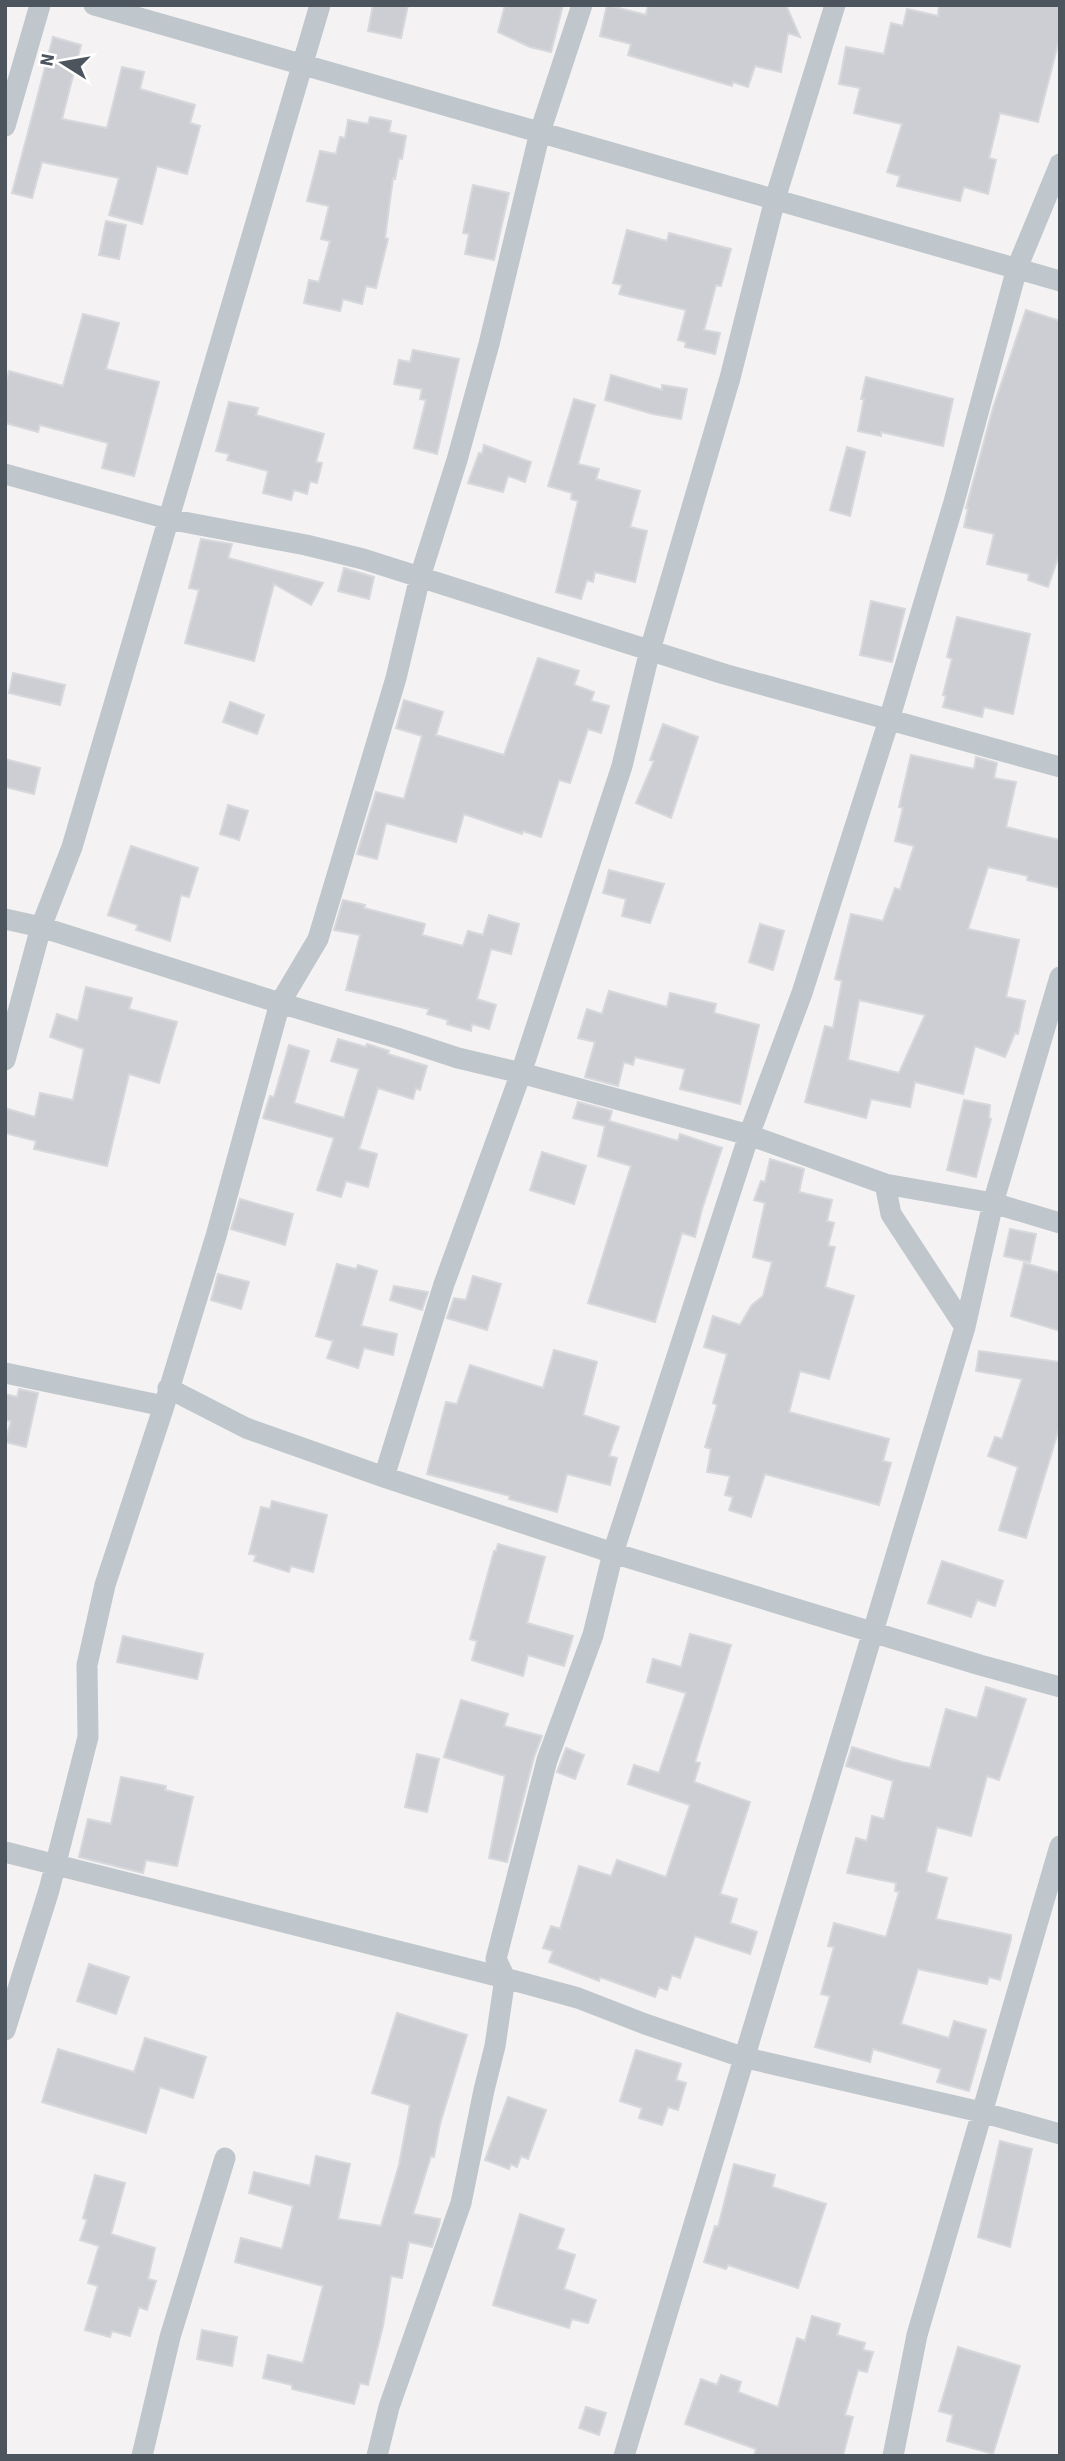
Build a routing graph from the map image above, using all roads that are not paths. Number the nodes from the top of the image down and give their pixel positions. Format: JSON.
{"nodes":[{"id":1,"x":40,"y":5,"type":"edge"},
{"id":2,"x":94,"y":5,"type":"edge"},
{"id":3,"x":320,"y":5,"type":"edge"},
{"id":4,"x":582,"y":5,"type":"edge"},
{"id":5,"x":835,"y":5,"type":"edge"},
{"id":6,"x":302,"y":65,"type":"junction"},
{"id":7,"x":5,"y":126,"type":"edge"},
{"id":8,"x":540,"y":132,"type":"junction"},
{"id":9,"x":1060,"y":164,"type":"edge"},
{"id":10,"x":775,"y":199,"type":"junction"},
{"id":11,"x":1017,"y":268,"type":"junction"},
{"id":12,"x":1060,"y":281,"type":"edge"},
{"id":13,"x":5,"y":474,"type":"edge"},
{"id":14,"x":168,"y":519,"type":"junction"},
{"id":15,"x":420,"y":577,"type":"junction"},
{"id":16,"x":650,"y":650,"type":"junction"},
{"id":17,"x":889,"y":720,"type":"junction"},
{"id":18,"x":1060,"y":767,"type":"edge"},
{"id":19,"x":5,"y":919,"type":"edge"},
{"id":20,"x":41,"y":928,"type":"junction"},
{"id":21,"x":1060,"y":977,"type":"edge"},
{"id":22,"x":280,"y":1003,"type":"junction"},
{"id":23,"x":5,"y":1060,"type":"edge"},
{"id":24,"x":521,"y":1073,"type":"junction"},
{"id":25,"x":749,"y":1135,"type":"junction"},
{"id":26,"x":885,"y":1184,"type":"junction"},
{"id":27,"x":993,"y":1203,"type":"junction"},
{"id":28,"x":1060,"y":1223,"type":"edge"},
{"id":29,"x":965,"y":1327,"type":"junction"},
{"id":30,"x":5,"y":1373,"type":"edge"},
{"id":31,"x":166,"y":1397,"type":"junction"},
{"id":32,"x":384,"y":1477,"type":"junction"},
{"id":33,"x":613,"y":1553,"type":"junction"},
{"id":34,"x":874,"y":1631,"type":"junction"},
{"id":35,"x":1060,"y":1686,"type":"edge"},
{"id":36,"x":1060,"y":1846,"type":"edge"},
{"id":37,"x":5,"y":1852,"type":"edge"},
{"id":38,"x":55,"y":1865,"type":"junction"},
{"id":39,"x":505,"y":1978,"type":"junction"},
{"id":40,"x":5,"y":2030,"type":"edge"},
{"id":41,"x":742,"y":2057,"type":"junction"},
{"id":42,"x":981,"y":2112,"type":"junction"},
{"id":43,"x":1060,"y":2134,"type":"edge"},
{"id":44,"x":225,"y":2158,"type":"dead end"},
{"id":45,"x":142,"y":2456,"type":"edge"},
{"id":46,"x":377,"y":2456,"type":"edge"},
{"id":47,"x":624,"y":2456,"type":"edge"},
{"id":48,"x":893,"y":2456,"type":"edge"}],
"edges":[{"from":1,"to":7,"type":"street"},
{"from":2,"to":6,"type":"street"},
{"from":3,"to":6,"type":"street"},
{"from":4,"to":8,"type":"street"},
{"from":5,"to":10,"type":"street"},
{"from":6,"to":8,"type":"street"},
{"from":6,"to":14,"type":"street"},
{"from":8,"to":10,"type":"street"},
{"from":8,"to":15,"type":"street"},
{"from":9,"to":11,"type":"street"},
{"from":10,"to":11,"type":"street"},
{"from":10,"to":16,"type":"street"},
{"from":11,"to":12,"type":"street"},
{"from":11,"to":17,"type":"street"},
{"from":13,"to":14,"type":"street"},
{"from":14,"to":15,"type":"street"},
{"from":14,"to":20,"type":"street"},
{"from":15,"to":16,"type":"street"},
{"from":15,"to":22,"type":"street"},
{"from":16,"to":17,"type":"street"},
{"from":16,"to":24,"type":"street"},
{"from":17,"to":18,"type":"street"},
{"from":17,"to":25,"type":"street"},
{"from":19,"to":20,"type":"street"},
{"from":20,"to":22,"type":"street"},
{"from":20,"to":23,"type":"street"},
{"from":21,"to":27,"type":"street"},
{"from":22,"to":24,"type":"street"},
{"from":22,"to":31,"type":"street"},
{"from":24,"to":25,"type":"street"},
{"from":24,"to":32,"type":"street"},
{"from":25,"to":26,"type":"street"},
{"from":25,"to":33,"type":"street"},
{"from":26,"to":27,"type":"street"},
{"from":26,"to":29,"type":"street"},
{"from":27,"to":28,"type":"street"},
{"from":27,"to":29,"type":"street"},
{"from":29,"to":34,"type":"street"},
{"from":30,"to":31,"type":"street"},
{"from":31,"to":32,"type":"street"},
{"from":31,"to":38,"type":"street"},
{"from":32,"to":33,"type":"street"},
{"from":33,"to":34,"type":"street"},
{"from":33,"to":39,"type":"street"},
{"from":34,"to":35,"type":"street"},
{"from":34,"to":41,"type":"street"},
{"from":36,"to":42,"type":"street"},
{"from":37,"to":38,"type":"street"},
{"from":38,"to":39,"type":"street"},
{"from":38,"to":40,"type":"street"},
{"from":39,"to":41,"type":"street"},
{"from":39,"to":46,"type":"street"},
{"from":41,"to":42,"type":"street"},
{"from":41,"to":47,"type":"street"},
{"from":42,"to":43,"type":"street"},
{"from":42,"to":48,"type":"street"},
{"from":44,"to":45,"type":"street"}]}
